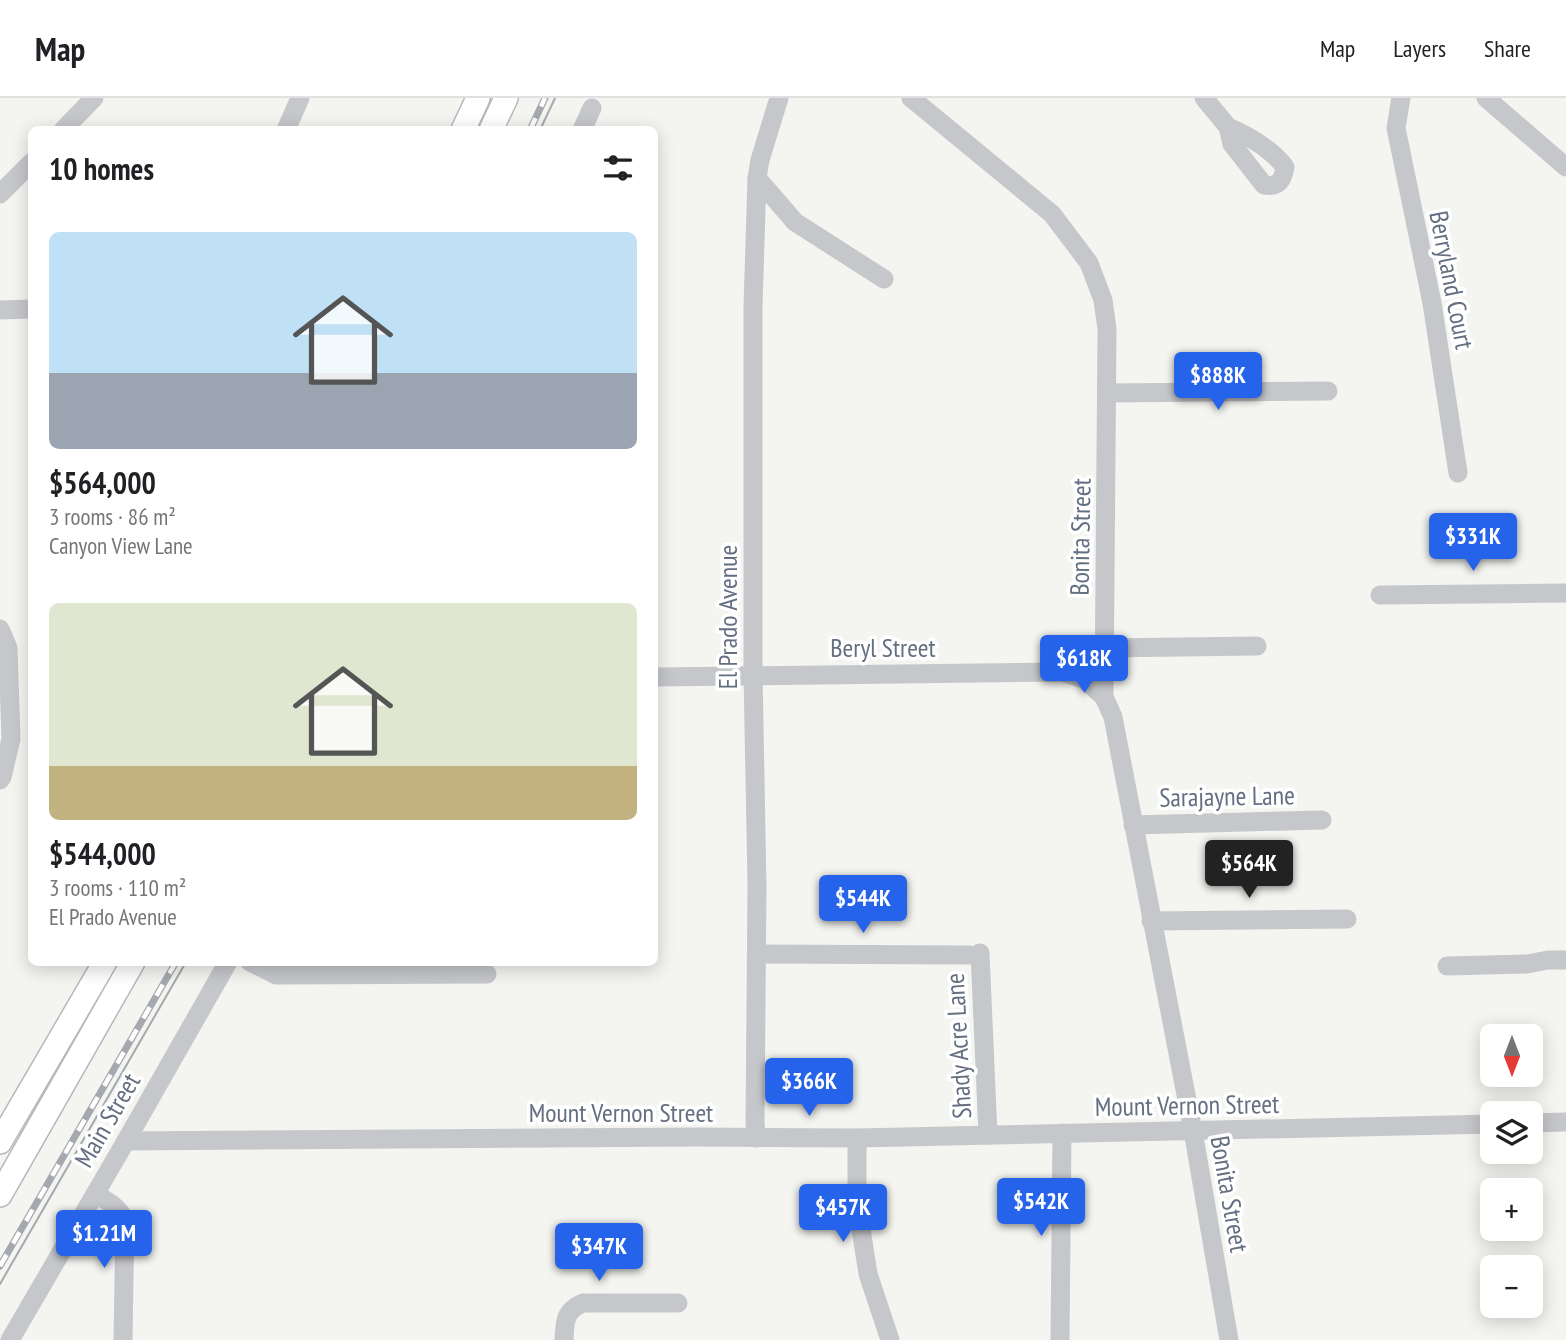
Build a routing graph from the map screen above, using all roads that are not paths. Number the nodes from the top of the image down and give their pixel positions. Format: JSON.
{"nodes":[{"id":1,"x":94,"y":98,"type":"edge"},
{"id":2,"x":300,"y":98,"type":"edge"},
{"id":3,"x":478,"y":98,"type":"edge"},
{"id":4,"x":506,"y":98,"type":"edge"},
{"id":5,"x":779,"y":98,"type":"edge"},
{"id":6,"x":911,"y":98,"type":"edge"},
{"id":7,"x":1204,"y":98,"type":"edge"},
{"id":8,"x":1401,"y":98,"type":"edge"},
{"id":9,"x":1486,"y":98,"type":"edge"},
{"id":10,"x":592,"y":108,"type":"dead end"},
{"id":11,"x":67,"y":126,"type":"edge"},
{"id":12,"x":288,"y":126,"type":"edge"},
{"id":13,"x":465,"y":126,"type":"edge"},
{"id":14,"x":493,"y":126,"type":"edge"},
{"id":15,"x":584,"y":126,"type":"edge"},
{"id":16,"x":1228,"y":127,"type":"dead end"},
{"id":17,"x":28,"y":166,"type":"edge"},
{"id":18,"x":1566,"y":167,"type":"edge"},
{"id":19,"x":757,"y":178,"type":"junction"},
{"id":20,"x":0,"y":194,"type":"edge"},
{"id":21,"x":884,"y":279,"type":"dead end"},
{"id":22,"x":28,"y":309,"type":"edge"},
{"id":23,"x":0,"y":310,"type":"edge"},
{"id":24,"x":1328,"y":391,"type":"dead end"},
{"id":25,"x":1107,"y":393,"type":"junction"},
{"id":26,"x":1458,"y":473,"type":"dead end"},
{"id":27,"x":1566,"y":593,"type":"edge"},
{"id":28,"x":1380,"y":595,"type":"dead end"},
{"id":29,"x":0,"y":629,"type":"edge"},
{"id":30,"x":1257,"y":646,"type":"dead end"},
{"id":31,"x":1105,"y":648,"type":"junction"},
{"id":32,"x":753,"y":674,"type":"junction"},
{"id":33,"x":658,"y":677,"type":"edge"},
{"id":34,"x":1104,"y":697,"type":"junction"},
{"id":35,"x":0,"y":780,"type":"edge"},
{"id":36,"x":1322,"y":821,"type":"dead end"},
{"id":37,"x":1133,"y":825,"type":"junction"},
{"id":38,"x":1347,"y":919,"type":"dead end"},
{"id":39,"x":1152,"y":922,"type":"junction"},
{"id":40,"x":757,"y":954,"type":"junction"},
{"id":41,"x":1566,"y":960,"type":"edge"},
{"id":42,"x":103,"y":966,"type":"edge"},
{"id":43,"x":131,"y":966,"type":"edge"},
{"id":44,"x":226,"y":966,"type":"edge"},
{"id":45,"x":258,"y":966,"type":"edge"},
{"id":46,"x":1447,"y":966,"type":"dead end"},
{"id":47,"x":487,"y":974,"type":"dead end"},
{"id":48,"x":1566,"y":1122,"type":"edge"},
{"id":49,"x":1543,"y":1123,"type":"edge"},
{"id":50,"x":1480,"y":1124,"type":"edge"},
{"id":51,"x":1193,"y":1131,"type":"junction"},
{"id":52,"x":1062,"y":1133,"type":"junction"},
{"id":53,"x":988,"y":1135,"type":"junction"},
{"id":54,"x":756,"y":1138,"type":"junction"},
{"id":55,"x":857,"y":1138,"type":"junction"},
{"id":56,"x":126,"y":1141,"type":"junction"},
{"id":57,"x":0,"y":1142,"type":"edge"},
{"id":58,"x":95,"y":1194,"type":"junction"},
{"id":59,"x":0,"y":1195,"type":"edge"},
{"id":60,"x":678,"y":1303,"type":"dead end"},
{"id":61,"x":565,"y":1334,"type":"edge"},
{"id":62,"x":10,"y":1340,"type":"edge"},
{"id":63,"x":123,"y":1340,"type":"edge"},
{"id":64,"x":890,"y":1340,"type":"edge"},
{"id":65,"x":1060,"y":1340,"type":"edge"},
{"id":66,"x":1229,"y":1340,"type":"edge"}],
"edges":[{"from":1,"to":11,"type":"street"},
{"from":2,"to":12,"type":"street"},
{"from":3,"to":13,"type":"main road"},
{"from":4,"to":14,"type":"main road"},
{"from":5,"to":19,"type":"street","name":"El Prado Avenue"},
{"from":6,"to":25,"type":"street","name":"Bonita Street"},
{"from":7,"to":16,"type":"street"},
{"from":8,"to":26,"type":"street","name":"Berryland Court"},
{"from":9,"to":18,"type":"street"},
{"from":10,"to":15,"type":"street"},
{"from":17,"to":20,"type":"street"},
{"from":19,"to":21,"type":"street"},
{"from":19,"to":32,"type":"street","name":"El Prado Avenue"},
{"from":22,"to":23,"type":"street"},
{"from":24,"to":25,"type":"street"},
{"from":25,"to":31,"type":"street","name":"Bonita Street"},
{"from":27,"to":28,"type":"street"},
{"from":29,"to":35,"type":"street"},
{"from":30,"to":31,"type":"street"},
{"from":31,"to":34,"type":"street","name":"Bonita Street"},
{"from":32,"to":33,"type":"street","name":"Beryl Street"},
{"from":32,"to":34,"type":"street","name":"Beryl Street"},
{"from":32,"to":40,"type":"street","name":"El Prado Avenue"},
{"from":34,"to":37,"type":"street","name":"Bonita Street"},
{"from":36,"to":37,"type":"street","name":"Sarajayne Lane"},
{"from":37,"to":39,"type":"street","name":"Bonita Street"},
{"from":38,"to":39,"type":"street"},
{"from":39,"to":51,"type":"street","name":"Bonita Street"},
{"from":40,"to":53,"type":"street","name":"Shady Acre Lane"},
{"from":40,"to":54,"type":"street","name":"El Prado Avenue"},
{"from":41,"to":46,"type":"street"},
{"from":42,"to":57,"type":"main road"},
{"from":43,"to":59,"type":"main road"},
{"from":44,"to":56,"type":"street","name":"Main Street"},
{"from":45,"to":47,"type":"street"},
{"from":48,"to":49,"type":"street"},
{"from":50,"to":51,"type":"street","name":"Mount Vernon Street"},
{"from":51,"to":52,"type":"street","name":"Mount Vernon Street"},
{"from":51,"to":66,"type":"street","name":"Bonita Street"},
{"from":52,"to":53,"type":"street","name":"Mount Vernon Street"},
{"from":52,"to":65,"type":"street"},
{"from":53,"to":55,"type":"street","name":"Mount Vernon Street"},
{"from":54,"to":55,"type":"street","name":"Mount Vernon Street"},
{"from":54,"to":56,"type":"street","name":"Mount Vernon Street"},
{"from":55,"to":64,"type":"street"},
{"from":56,"to":58,"type":"street","name":"Main Street"},
{"from":58,"to":62,"type":"street","name":"Main Street"},
{"from":58,"to":63,"type":"street"},
{"from":60,"to":61,"type":"street"}]}
